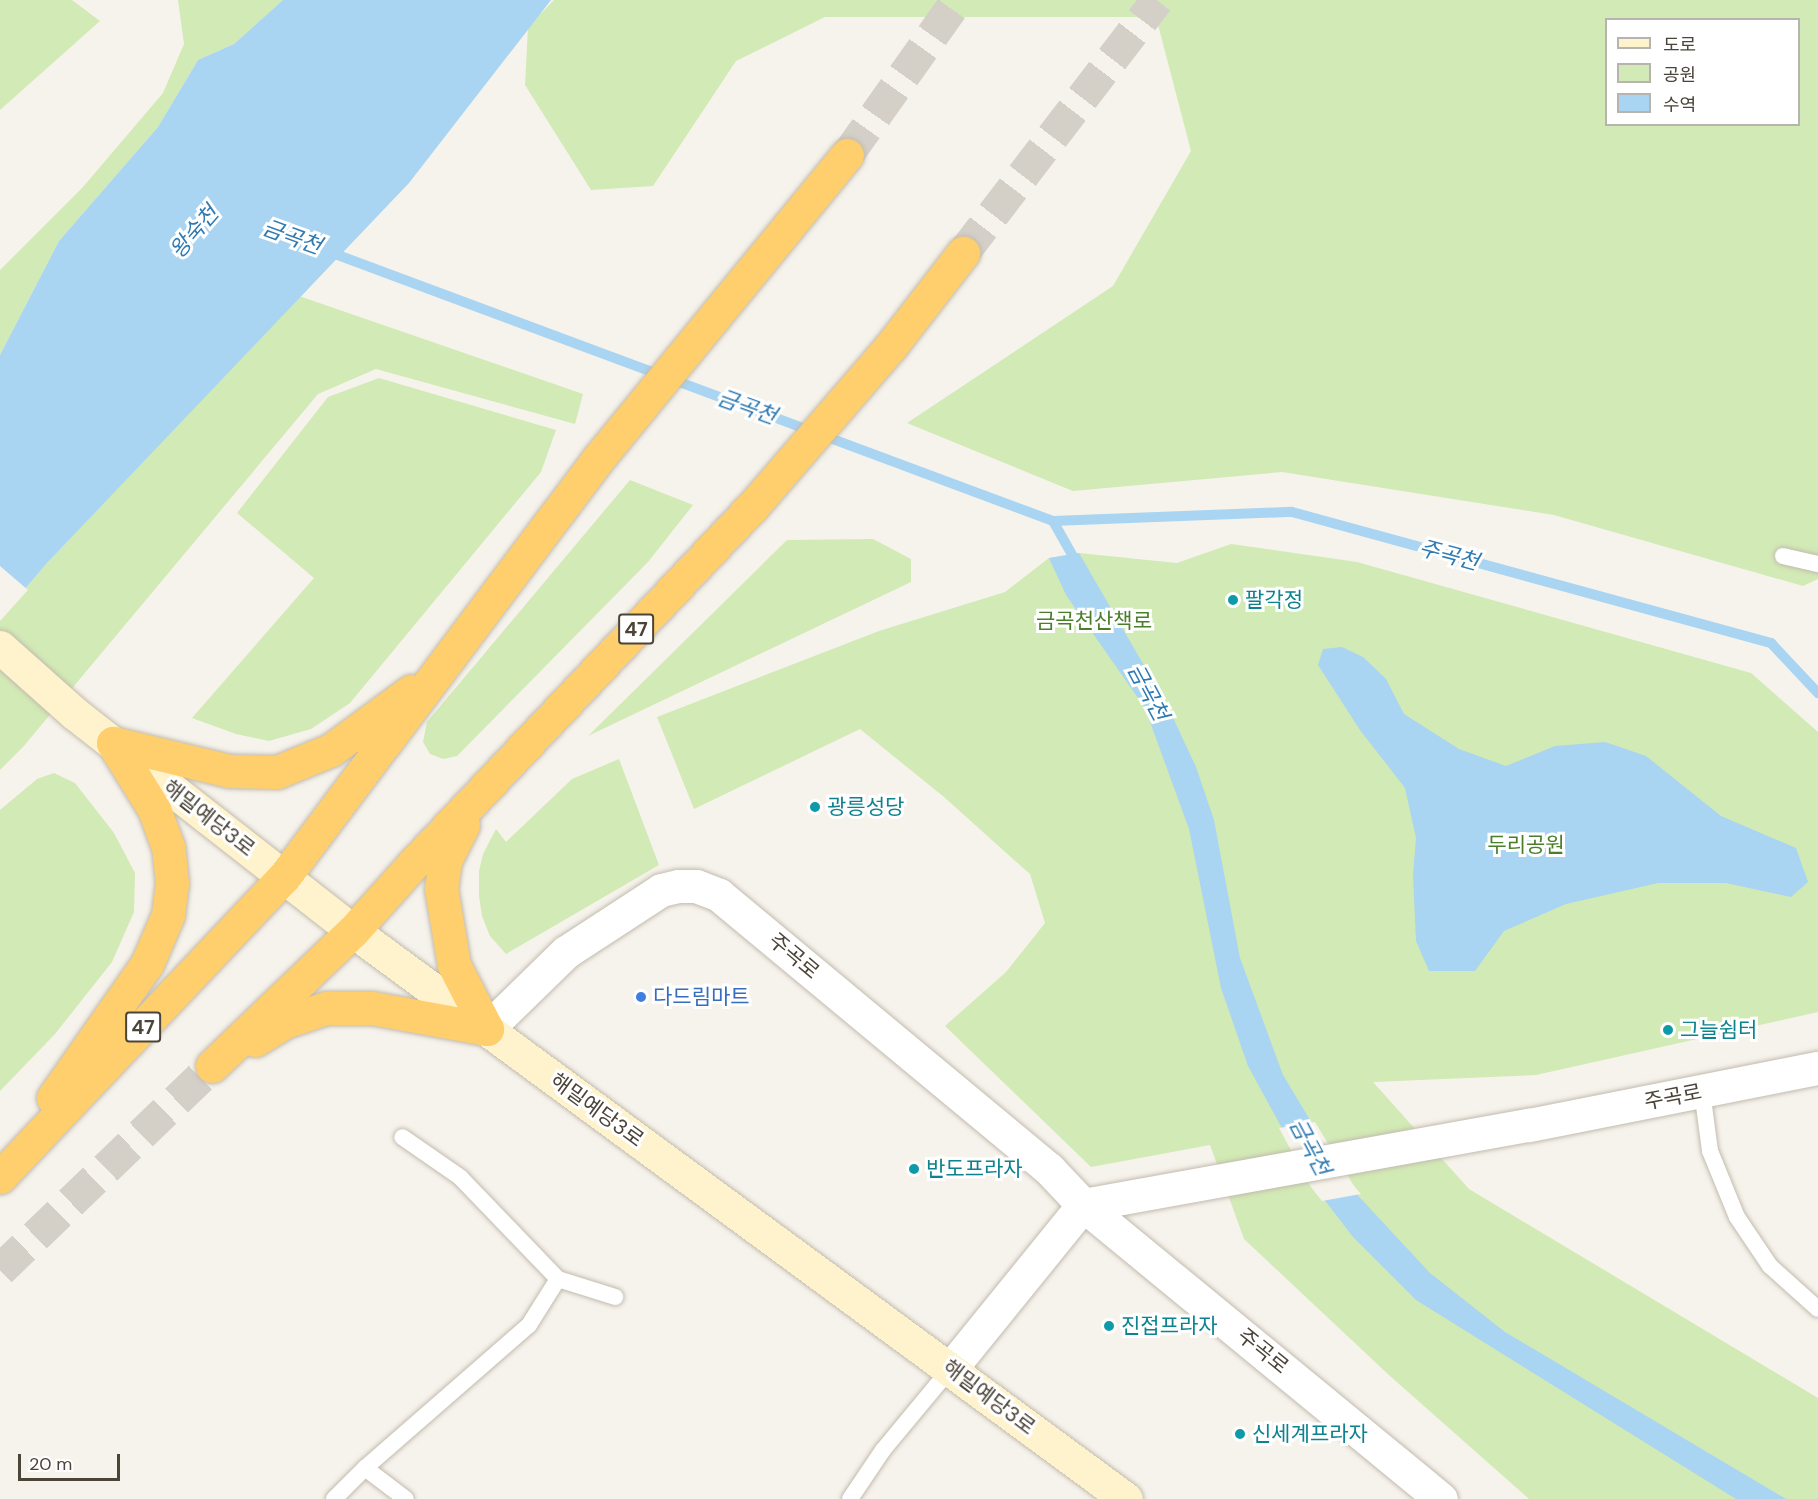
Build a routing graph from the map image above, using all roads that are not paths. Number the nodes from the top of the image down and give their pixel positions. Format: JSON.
{"nodes":[{"id":1,"x":847,"y":155,"type":"tunnel mouth"},
{"id":2,"x":963,"y":253,"type":"tunnel mouth"},
{"id":3,"x":1783,"y":556,"type":"dead end"},
{"id":4,"x":1818,"y":564,"type":"edge"},
{"id":5,"x":0,"y":647,"type":"edge"},
{"id":6,"x":441,"y":668,"type":"junction"},
{"id":7,"x":113,"y":743,"type":"junction"},
{"id":8,"x":520,"y":751,"type":"junction"},
{"id":9,"x":284,"y":877,"type":"junction"},
{"id":10,"x":353,"y":931,"type":"junction"},
{"id":11,"x":487,"y":1029,"type":"junction"},
{"id":12,"x":1818,"y":1068,"type":"edge"},
{"id":13,"x":1702,"y":1091,"type":"junction"},
{"id":14,"x":402,"y":1137,"type":"dead end"},
{"id":15,"x":0,"y":1175,"type":"edge"},
{"id":16,"x":1083,"y":1205,"type":"junction"},
{"id":17,"x":558,"y":1279,"type":"junction"},
{"id":18,"x":615,"y":1297,"type":"dead end"},
{"id":19,"x":1818,"y":1309,"type":"edge"},
{"id":20,"x":951,"y":1368,"type":"junction"},
{"id":21,"x":364,"y":1468,"type":"junction"},
{"id":22,"x":334,"y":1499,"type":"edge"},
{"id":23,"x":406,"y":1499,"type":"edge"},
{"id":24,"x":850,"y":1499,"type":"edge"},
{"id":25,"x":1126,"y":1499,"type":"edge"},
{"id":26,"x":1441,"y":1499,"type":"edge"}],
"edges":[{"from":1,"to":6,"type":"highway","number":"47"},
{"from":2,"to":8,"type":"highway","number":"47"},
{"from":3,"to":4,"type":"lane"},
{"from":5,"to":7,"type":"street","name":"해밀예당3로"},
{"from":6,"to":7,"type":"highway"},
{"from":6,"to":9,"type":"highway","number":"47"},
{"from":7,"to":9,"type":"street","name":"해밀예당3로"},
{"from":7,"to":15,"type":"highway"},
{"from":8,"to":10,"type":"highway","number":"47"},
{"from":8,"to":11,"type":"highway"},
{"from":9,"to":10,"type":"street","name":"해밀예당3로"},
{"from":9,"to":15,"type":"highway","number":"47"},
{"from":10,"to":11,"type":"street","name":"해밀예당3로"},
{"from":10,"to":11,"type":"highway","number":"47"},
{"from":11,"to":16,"type":"street","name":"주곡로"},
{"from":11,"to":20,"type":"street","name":"해밀예당3로"},
{"from":12,"to":13,"type":"street","name":"주곡로"},
{"from":13,"to":16,"type":"street","name":"주곡로"},
{"from":13,"to":19,"type":"lane"},
{"from":14,"to":17,"type":"lane"},
{"from":16,"to":20,"type":"street"},
{"from":16,"to":26,"type":"street","name":"주곡로"},
{"from":17,"to":18,"type":"lane"},
{"from":17,"to":21,"type":"lane"},
{"from":20,"to":24,"type":"lane"},
{"from":20,"to":25,"type":"street","name":"해밀예당3로"},
{"from":21,"to":22,"type":"lane"},
{"from":21,"to":23,"type":"lane"}]}
